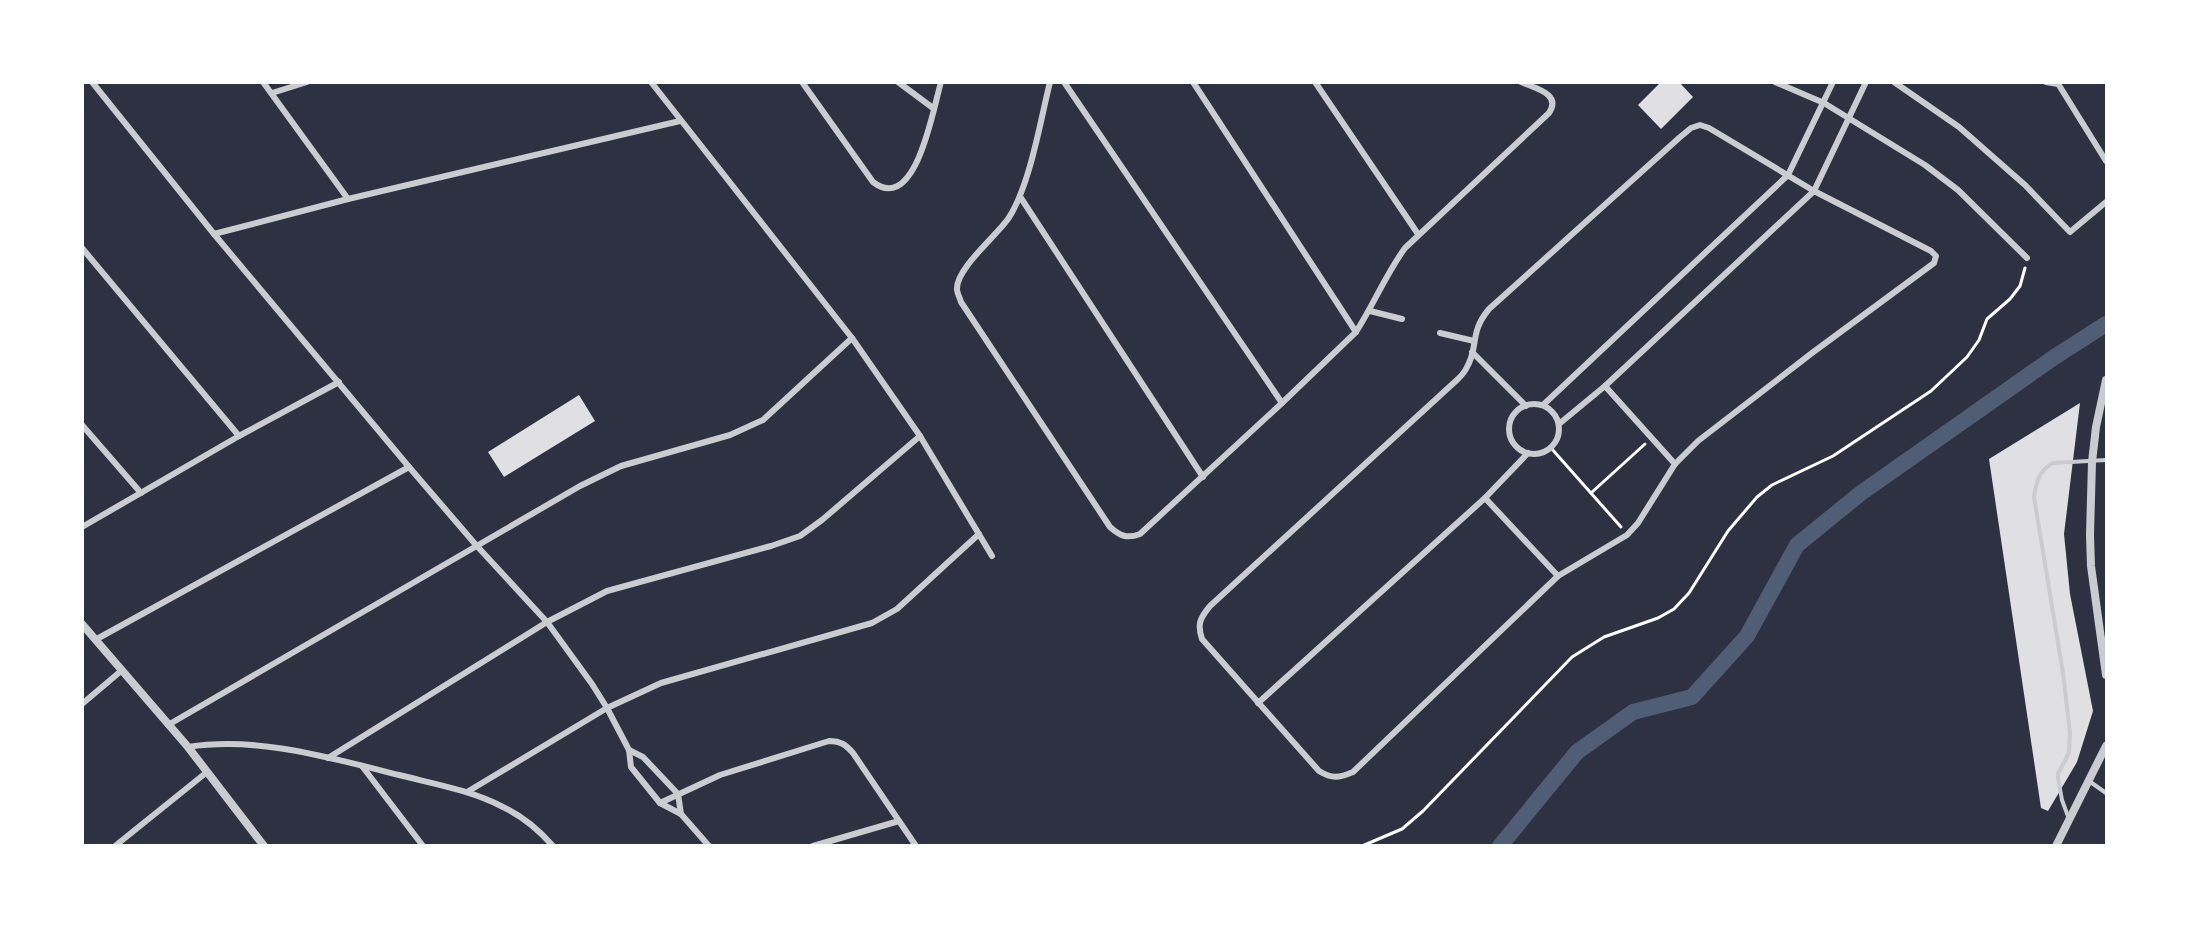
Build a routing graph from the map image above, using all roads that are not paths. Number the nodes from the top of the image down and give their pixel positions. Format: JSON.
{"nodes":[{"id":1,"x":92,"y":82,"type":"edge"},
{"id":2,"x":263,"y":82,"type":"edge"},
{"id":3,"x":307,"y":82,"type":"edge"},
{"id":4,"x":651,"y":82,"type":"edge"},
{"id":5,"x":802,"y":82,"type":"edge"},
{"id":6,"x":898,"y":82,"type":"edge"},
{"id":7,"x":941,"y":82,"type":"edge"},
{"id":8,"x":1050,"y":82,"type":"edge"},
{"id":9,"x":1064,"y":82,"type":"edge"},
{"id":10,"x":1193,"y":82,"type":"edge"},
{"id":11,"x":1315,"y":82,"type":"edge"},
{"id":12,"x":1521,"y":82,"type":"edge"},
{"id":13,"x":1775,"y":82,"type":"edge"},
{"id":14,"x":1833,"y":82,"type":"edge"},
{"id":15,"x":1866,"y":82,"type":"edge"},
{"id":16,"x":1894,"y":82,"type":"edge"},
{"id":17,"x":2046,"y":82,"type":"edge"},
{"id":18,"x":2058,"y":83,"type":"edge"},
{"id":19,"x":272,"y":93,"type":"junction"},
{"id":20,"x":1824,"y":103,"type":"junction"},
{"id":21,"x":933,"y":108,"type":"junction"},
{"id":22,"x":1849,"y":116,"type":"junction"},
{"id":23,"x":680,"y":121,"type":"junction"},
{"id":24,"x":2106,"y":160,"type":"edge"},
{"id":25,"x":1788,"y":175,"type":"junction"},
{"id":26,"x":1814,"y":191,"type":"junction"},
{"id":27,"x":1021,"y":198,"type":"junction"},
{"id":28,"x":348,"y":199,"type":"junction"},
{"id":29,"x":2106,"y":202,"type":"edge"},
{"id":30,"x":214,"y":234,"type":"junction"},
{"id":31,"x":1418,"y":234,"type":"junction"},
{"id":32,"x":82,"y":248,"type":"edge"},
{"id":33,"x":2027,"y":258,"type":"road end"},
{"id":34,"x":1370,"y":311,"type":"junction"},
{"id":35,"x":1402,"y":319,"type":"dead end"},
{"id":36,"x":1356,"y":332,"type":"junction"},
{"id":37,"x":1440,"y":333,"type":"dead end"},
{"id":38,"x":852,"y":338,"type":"junction"},
{"id":39,"x":1474,"y":341,"type":"junction"},
{"id":40,"x":1472,"y":352,"type":"junction"},
{"id":41,"x":2106,"y":380,"type":"edge"},
{"id":42,"x":339,"y":382,"type":"junction"},
{"id":43,"x":1605,"y":386,"type":"junction"},
{"id":44,"x":1282,"y":403,"type":"junction"},
{"id":45,"x":1543,"y":405,"type":"junction"},
{"id":46,"x":1526,"y":406,"type":"junction"},
{"id":47,"x":1559,"y":424,"type":"junction"},
{"id":48,"x":82,"y":425,"type":"edge"},
{"id":49,"x":239,"y":436,"type":"junction"},
{"id":50,"x":920,"y":436,"type":"junction"},
{"id":51,"x":1528,"y":453,"type":"junction"},
{"id":52,"x":2106,"y":460,"type":"edge"},
{"id":53,"x":2092,"y":462,"type":"junction"},
{"id":54,"x":1676,"y":464,"type":"junction"},
{"id":55,"x":409,"y":467,"type":"junction"},
{"id":56,"x":1203,"y":477,"type":"junction"},
{"id":57,"x":141,"y":493,"type":"junction"},
{"id":58,"x":1485,"y":498,"type":"junction"},
{"id":59,"x":82,"y":527,"type":"edge"},
{"id":60,"x":979,"y":534,"type":"junction"},
{"id":61,"x":476,"y":545,"type":"junction"},
{"id":62,"x":992,"y":556,"type":"dead end"},
{"id":63,"x":1558,"y":576,"type":"junction"},
{"id":64,"x":547,"y":622,"type":"junction"},
{"id":65,"x":82,"y":624,"type":"edge"},
{"id":66,"x":95,"y":640,"type":"junction"},
{"id":67,"x":121,"y":671,"type":"junction"},
{"id":68,"x":2106,"y":675,"type":"edge"},
{"id":69,"x":1258,"y":703,"type":"junction"},
{"id":70,"x":82,"y":704,"type":"edge"},
{"id":71,"x":607,"y":708,"type":"junction"},
{"id":72,"x":168,"y":725,"type":"junction"},
{"id":73,"x":2106,"y":746,"type":"edge"},
{"id":74,"x":188,"y":747,"type":"junction"},
{"id":75,"x":628,"y":750,"type":"junction"},
{"id":76,"x":328,"y":758,"type":"junction"},
{"id":77,"x":361,"y":766,"type":"junction"},
{"id":78,"x":207,"y":772,"type":"junction"},
{"id":79,"x":2088,"y":781,"type":"junction"},
{"id":80,"x":467,"y":792,"type":"junction"},
{"id":81,"x":2106,"y":793,"type":"edge"},
{"id":82,"x":678,"y":794,"type":"junction"},
{"id":83,"x":660,"y":803,"type":"junction"},
{"id":84,"x":681,"y":813,"type":"junction"},
{"id":85,"x":2069,"y":820,"type":"junction"},
{"id":86,"x":899,"y":821,"type":"junction"},
{"id":87,"x":115,"y":846,"type":"edge"},
{"id":88,"x":264,"y":846,"type":"edge"},
{"id":89,"x":423,"y":846,"type":"edge"},
{"id":90,"x":553,"y":846,"type":"edge"},
{"id":91,"x":709,"y":846,"type":"edge"},
{"id":92,"x":813,"y":846,"type":"edge"},
{"id":93,"x":916,"y":846,"type":"edge"},
{"id":94,"x":2056,"y":846,"type":"edge"}],
"edges":[{"from":1,"to":30,"type":"street"},
{"from":2,"to":19,"type":"street"},
{"from":3,"to":19,"type":"street"},
{"from":4,"to":23,"type":"street"},
{"from":5,"to":21,"type":"street"},
{"from":6,"to":21,"type":"street"},
{"from":7,"to":21,"type":"street"},
{"from":8,"to":27,"type":"street"},
{"from":9,"to":44,"type":"street"},
{"from":10,"to":36,"type":"street"},
{"from":11,"to":31,"type":"street"},
{"from":12,"to":31,"type":"street"},
{"from":13,"to":20,"type":"street"},
{"from":14,"to":20,"type":"street"},
{"from":15,"to":22,"type":"street"},
{"from":16,"to":29,"type":"street"},
{"from":17,"to":18,"type":"street"},
{"from":18,"to":24,"type":"street"},
{"from":19,"to":28,"type":"street"},
{"from":20,"to":22,"type":"street"},
{"from":20,"to":25,"type":"street"},
{"from":22,"to":26,"type":"street"},
{"from":22,"to":33,"type":"street"},
{"from":23,"to":28,"type":"street"},
{"from":23,"to":38,"type":"street"},
{"from":25,"to":26,"type":"street"},
{"from":25,"to":39,"type":"street"},
{"from":25,"to":45,"type":"street"},
{"from":26,"to":43,"type":"street"},
{"from":26,"to":54,"type":"street"},
{"from":27,"to":56,"type":"street"},
{"from":27,"to":56,"type":"street"},
{"from":28,"to":30,"type":"street"},
{"from":30,"to":42,"type":"street"},
{"from":31,"to":34,"type":"street"},
{"from":32,"to":49,"type":"street"},
{"from":34,"to":35,"type":"street"},
{"from":34,"to":36,"type":"street"},
{"from":36,"to":44,"type":"street"},
{"from":37,"to":39,"type":"street"},
{"from":38,"to":50,"type":"street"},
{"from":38,"to":61,"type":"street"},
{"from":39,"to":40,"type":"street"},
{"from":40,"to":46,"type":"street"},
{"from":40,"to":69,"type":"street"},
{"from":41,"to":53,"type":"street"},
{"from":42,"to":49,"type":"street"},
{"from":42,"to":55,"type":"street"},
{"from":43,"to":47,"type":"street"},
{"from":43,"to":54,"type":"street"},
{"from":44,"to":56,"type":"street"},
{"from":45,"to":46,"type":"street"},
{"from":45,"to":47,"type":"street"},
{"from":46,"to":51,"type":"street"},
{"from":47,"to":51,"type":"street"},
{"from":48,"to":57,"type":"street"},
{"from":49,"to":57,"type":"street"},
{"from":50,"to":60,"type":"street"},
{"from":50,"to":64,"type":"street"},
{"from":51,"to":58,"type":"street"},
{"from":52,"to":53,"type":"lane"},
{"from":53,"to":68,"type":"street"},
{"from":53,"to":85,"type":"lane"},
{"from":54,"to":63,"type":"street"},
{"from":55,"to":61,"type":"street"},
{"from":55,"to":66,"type":"street"},
{"from":57,"to":59,"type":"street"},
{"from":58,"to":63,"type":"street"},
{"from":58,"to":69,"type":"street"},
{"from":60,"to":62,"type":"street"},
{"from":60,"to":71,"type":"street"},
{"from":61,"to":64,"type":"street"},
{"from":61,"to":72,"type":"street"},
{"from":63,"to":69,"type":"street"},
{"from":64,"to":71,"type":"street"},
{"from":64,"to":76,"type":"street"},
{"from":65,"to":66,"type":"street"},
{"from":66,"to":67,"type":"street"},
{"from":67,"to":70,"type":"street"},
{"from":67,"to":72,"type":"street"},
{"from":71,"to":75,"type":"street"},
{"from":71,"to":80,"type":"street"},
{"from":72,"to":74,"type":"street"},
{"from":73,"to":79,"type":"street"},
{"from":74,"to":76,"type":"street"},
{"from":74,"to":78,"type":"street"},
{"from":75,"to":82,"type":"street"},
{"from":75,"to":83,"type":"street"},
{"from":76,"to":77,"type":"street"},
{"from":77,"to":80,"type":"street"},
{"from":77,"to":89,"type":"street"},
{"from":78,"to":87,"type":"street"},
{"from":78,"to":88,"type":"street"},
{"from":79,"to":81,"type":"lane"},
{"from":79,"to":85,"type":"street"},
{"from":80,"to":90,"type":"street"},
{"from":82,"to":83,"type":"street"},
{"from":82,"to":84,"type":"street"},
{"from":82,"to":86,"type":"street"},
{"from":83,"to":84,"type":"street"},
{"from":84,"to":91,"type":"street"},
{"from":85,"to":94,"type":"street"},
{"from":86,"to":92,"type":"street"},
{"from":86,"to":93,"type":"street"}]}
